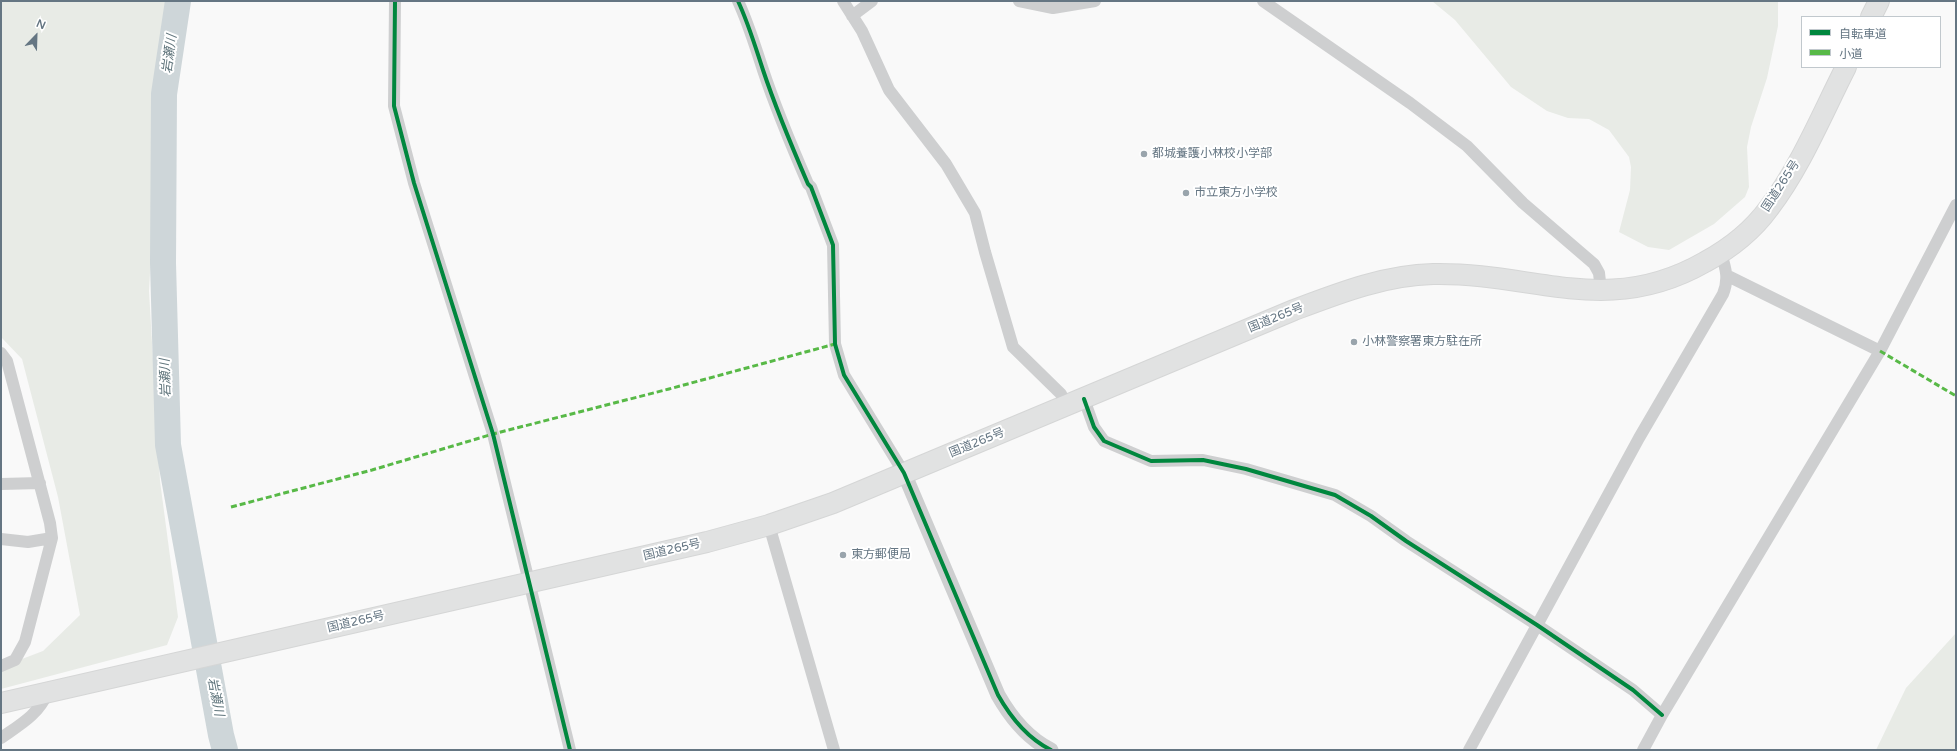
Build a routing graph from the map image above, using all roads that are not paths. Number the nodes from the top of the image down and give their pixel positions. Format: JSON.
{"nodes":[{"id":1,"x":395,"y":1,"type":"edge"},
{"id":2,"x":738,"y":1,"type":"edge"},
{"id":3,"x":843,"y":1,"type":"edge"},
{"id":4,"x":872,"y":1,"type":"edge"},
{"id":5,"x":1019,"y":1,"type":"edge"},
{"id":6,"x":1094,"y":1,"type":"edge"},
{"id":7,"x":1263,"y":1,"type":"edge"},
{"id":8,"x":1879,"y":1,"type":"edge"},
{"id":9,"x":852,"y":16,"type":"junction"},
{"id":10,"x":1872,"y":16,"type":"edge"},
{"id":11,"x":1845,"y":68,"type":"edge"},
{"id":12,"x":1956,"y":205,"type":"edge"},
{"id":13,"x":1721,"y":253,"type":"junction"},
{"id":14,"x":1728,"y":276,"type":"junction"},
{"id":15,"x":1601,"y":291,"type":"junction"},
{"id":16,"x":1880,"y":351,"type":"junction"},
{"id":17,"x":1,"y":353,"type":"edge"},
{"id":18,"x":1075,"y":402,"type":"junction"},
{"id":19,"x":904,"y":473,"type":"junction"},
{"id":20,"x":40,"y":483,"type":"junction"},
{"id":21,"x":1,"y":484,"type":"edge"},
{"id":22,"x":769,"y":525,"type":"junction"},
{"id":23,"x":52,"y":538,"type":"junction"},
{"id":24,"x":1,"y":539,"type":"edge"},
{"id":25,"x":528,"y":582,"type":"junction"},
{"id":26,"x":1537,"y":625,"type":"junction"},
{"id":27,"x":1,"y":666,"type":"edge"},
{"id":28,"x":48,"y":692,"type":"junction"},
{"id":29,"x":1,"y":703,"type":"edge"},
{"id":30,"x":1662,"y":715,"type":"junction"},
{"id":31,"x":1,"y":738,"type":"edge"},
{"id":32,"x":570,"y":750,"type":"edge"},
{"id":33,"x":834,"y":750,"type":"edge"},
{"id":34,"x":1051,"y":750,"type":"edge"},
{"id":35,"x":1469,"y":750,"type":"edge"},
{"id":36,"x":1643,"y":750,"type":"edge"}],
"edges":[{"from":1,"to":25,"type":"street"},
{"from":2,"to":19,"type":"street"},
{"from":3,"to":9,"type":"street"},
{"from":4,"to":9,"type":"street"},
{"from":5,"to":6,"type":"street"},
{"from":7,"to":15,"type":"street"},
{"from":8,"to":10,"type":"highway"},
{"from":9,"to":18,"type":"street"},
{"from":11,"to":13,"type":"highway","name":"国道265号"},
{"from":12,"to":16,"type":"street"},
{"from":13,"to":14,"type":"street"},
{"from":13,"to":15,"type":"highway","name":"国道265号"},
{"from":14,"to":16,"type":"street"},
{"from":14,"to":26,"type":"street"},
{"from":15,"to":18,"type":"highway","name":"国道265号"},
{"from":16,"to":30,"type":"street"},
{"from":17,"to":20,"type":"street"},
{"from":18,"to":19,"type":"highway","name":"国道265号"},
{"from":18,"to":26,"type":"street"},
{"from":19,"to":22,"type":"highway","name":"国道265号"},
{"from":19,"to":34,"type":"street"},
{"from":20,"to":21,"type":"street"},
{"from":20,"to":23,"type":"street"},
{"from":22,"to":25,"type":"highway","name":"国道265号"},
{"from":22,"to":33,"type":"street"},
{"from":23,"to":24,"type":"street"},
{"from":23,"to":27,"type":"street"},
{"from":25,"to":28,"type":"highway","name":"国道265号"},
{"from":25,"to":32,"type":"street"},
{"from":26,"to":30,"type":"street"},
{"from":26,"to":35,"type":"street"},
{"from":28,"to":29,"type":"highway","name":"国道265号"},
{"from":28,"to":31,"type":"street"},
{"from":30,"to":36,"type":"street"}]}
